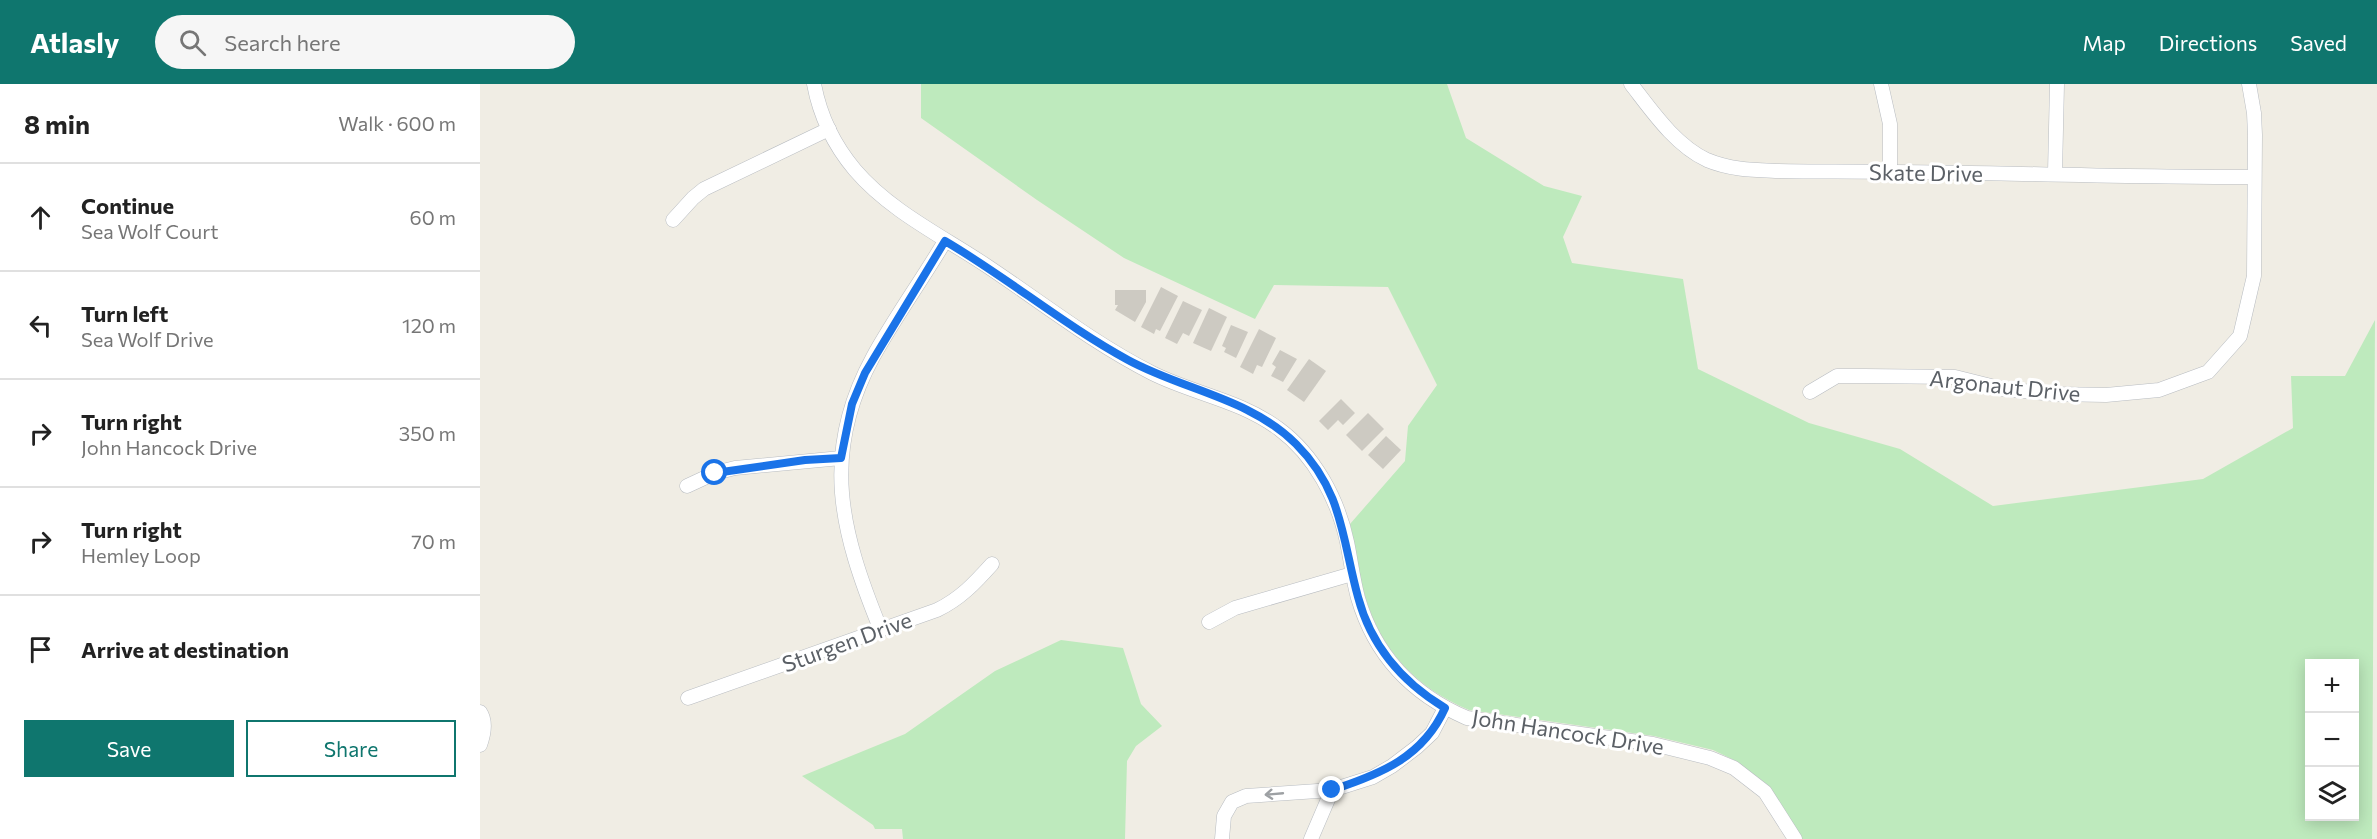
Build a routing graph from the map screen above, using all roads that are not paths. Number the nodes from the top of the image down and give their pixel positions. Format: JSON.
{"nodes":[{"id":1,"x":814,"y":84,"type":"edge"},
{"id":2,"x":1631,"y":84,"type":"edge"},
{"id":3,"x":1881,"y":84,"type":"edge"},
{"id":4,"x":2057,"y":84,"type":"edge"},
{"id":5,"x":2249,"y":84,"type":"edge"},
{"id":6,"x":829,"y":129,"type":"junction"},
{"id":7,"x":1890,"y":172,"type":"junction"},
{"id":8,"x":2055,"y":173,"type":"junction"},
{"id":9,"x":2254,"y":177,"type":"junction"},
{"id":10,"x":673,"y":220,"type":"dead end"},
{"id":11,"x":945,"y":241,"type":"junction"},
{"id":12,"x":1810,"y":392,"type":"dead end"},
{"id":13,"x":841,"y":458,"type":"junction"},
{"id":14,"x":687,"y":486,"type":"dead end"},
{"id":15,"x":992,"y":564,"type":"dead end"},
{"id":16,"x":1352,"y":573,"type":"junction"},
{"id":17,"x":1209,"y":622,"type":"dead end"},
{"id":18,"x":880,"y":628,"type":"junction"},
{"id":19,"x":688,"y":698,"type":"dead end"},
{"id":20,"x":1445,"y":708,"type":"junction"},
{"id":21,"x":480,"y":712,"type":"edge"},
{"id":22,"x":480,"y":745,"type":"edge"},
{"id":23,"x":1332,"y":790,"type":"junction"},
{"id":24,"x":1222,"y":839,"type":"edge"},
{"id":25,"x":1311,"y":839,"type":"edge"},
{"id":26,"x":1795,"y":839,"type":"edge"}],
"edges":[{"from":1,"to":6,"type":"street","name":"John Hancock Drive"},
{"from":2,"to":7,"type":"street","name":"Skate Drive"},
{"from":3,"to":7,"type":"street"},
{"from":4,"to":8,"type":"street"},
{"from":5,"to":9,"type":"street","name":"Argonaut Drive"},
{"from":6,"to":10,"type":"street"},
{"from":6,"to":11,"type":"street","name":"John Hancock Drive"},
{"from":7,"to":8,"type":"street","name":"Skate Drive"},
{"from":8,"to":9,"type":"street","name":"Skate Drive"},
{"from":9,"to":12,"type":"street","name":"Argonaut Drive"},
{"from":11,"to":13,"type":"street"},
{"from":11,"to":16,"type":"street","name":"John Hancock Drive"},
{"from":13,"to":14,"type":"street"},
{"from":13,"to":18,"type":"street"},
{"from":15,"to":18,"type":"street","name":"Sturgen Drive"},
{"from":16,"to":17,"type":"street"},
{"from":16,"to":20,"type":"street","name":"John Hancock Drive"},
{"from":18,"to":19,"type":"street","name":"Sturgen Drive"},
{"from":20,"to":23,"type":"street"},
{"from":20,"to":26,"type":"street","name":"John Hancock Drive"},
{"from":21,"to":22,"type":"street"},
{"from":23,"to":24,"type":"street","one_way":true},
{"from":23,"to":25,"type":"street"}]}
